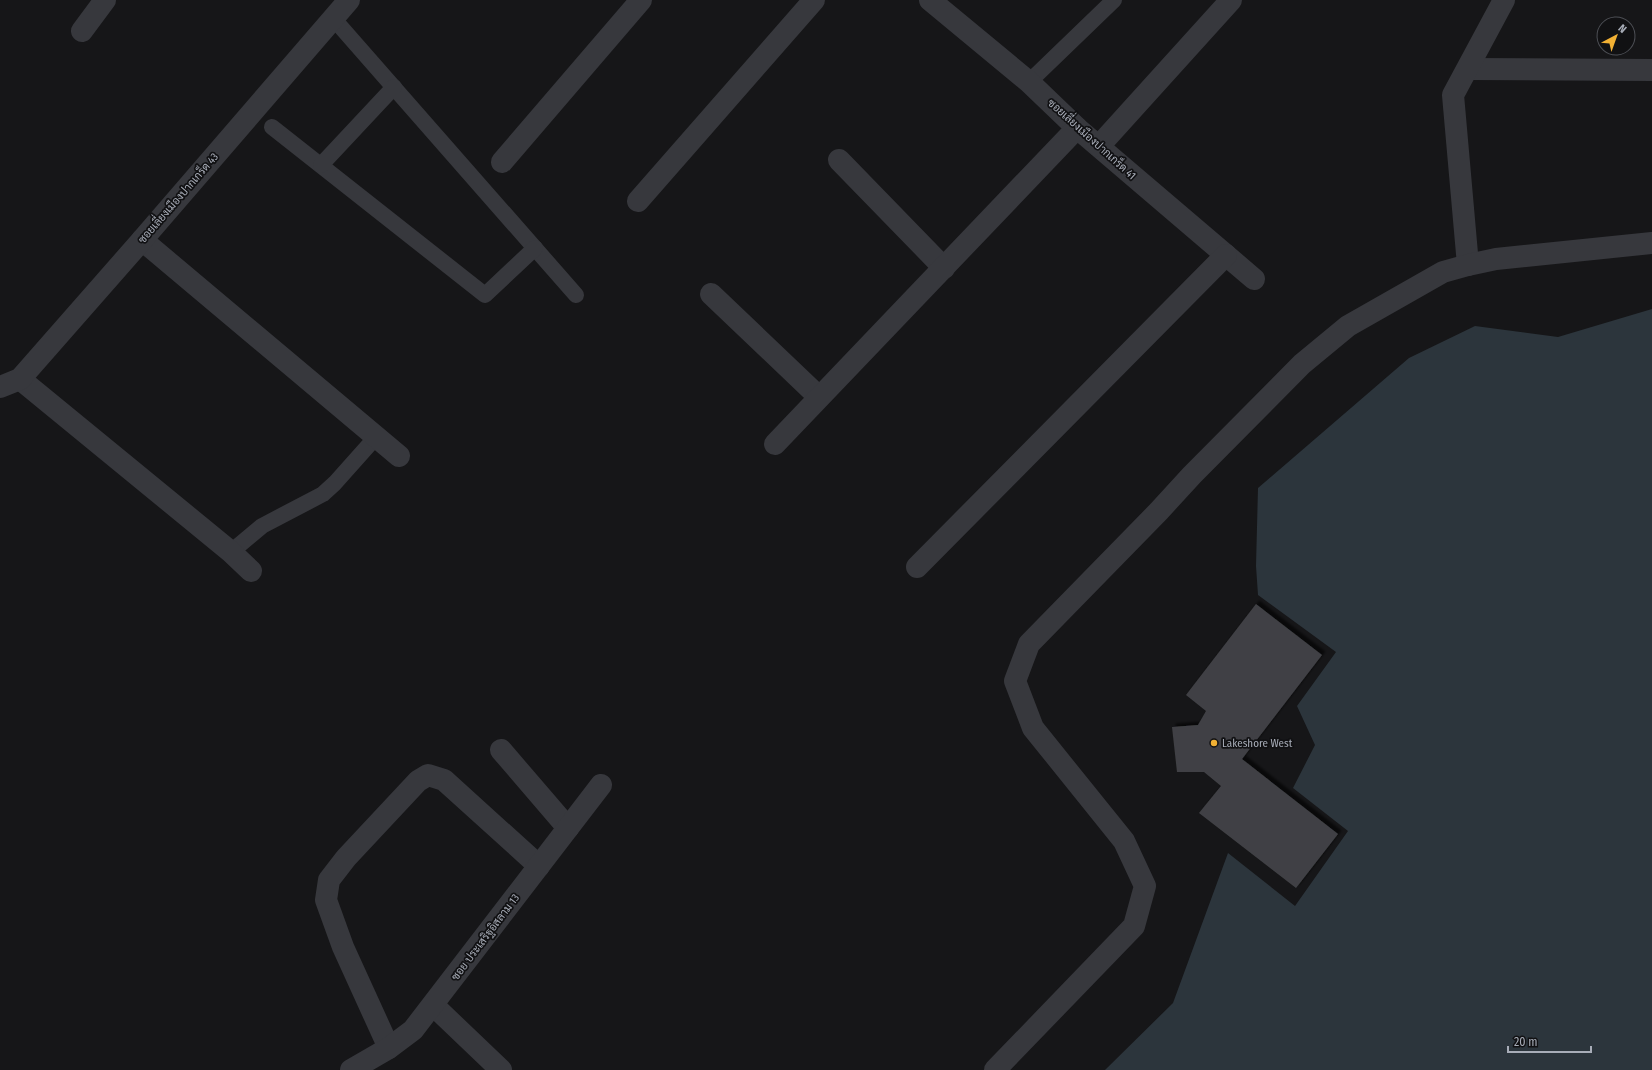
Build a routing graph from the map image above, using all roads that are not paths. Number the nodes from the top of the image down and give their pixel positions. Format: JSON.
{"nodes":[{"id":1,"x":105,"y":0,"type":"edge"},
{"id":2,"x":349,"y":0,"type":"edge"},
{"id":3,"x":641,"y":0,"type":"edge"},
{"id":4,"x":814,"y":0,"type":"edge"},
{"id":5,"x":930,"y":0,"type":"edge"},
{"id":6,"x":1114,"y":0,"type":"edge"},
{"id":7,"x":1231,"y":0,"type":"edge"},
{"id":8,"x":1504,"y":0,"type":"edge"},
{"id":9,"x":334,"y":18,"type":"junction"},
{"id":10,"x":82,"y":31,"type":"dead end"},
{"id":11,"x":1468,"y":69,"type":"junction"},
{"id":12,"x":1652,"y":70,"type":"edge"},
{"id":13,"x":1029,"y":82,"type":"junction"},
{"id":14,"x":394,"y":87,"type":"junction"},
{"id":15,"x":272,"y":127,"type":"dead end"},
{"id":16,"x":1077,"y":128,"type":"junction"},
{"id":17,"x":1099,"y":146,"type":"junction"},
{"id":18,"x":839,"y":160,"type":"dead end"},
{"id":19,"x":502,"y":162,"type":"dead end"},
{"id":20,"x":321,"y":165,"type":"junction"},
{"id":21,"x":638,"y":201,"type":"dead end"},
{"id":22,"x":142,"y":240,"type":"junction"},
{"id":23,"x":1652,"y":243,"type":"edge"},
{"id":24,"x":535,"y":248,"type":"junction"},
{"id":25,"x":1226,"y":255,"type":"junction"},
{"id":26,"x":1468,"y":265,"type":"junction"},
{"id":27,"x":944,"y":268,"type":"junction"},
{"id":28,"x":1254,"y":279,"type":"dead end"},
{"id":29,"x":711,"y":294,"type":"dead end"},
{"id":30,"x":576,"y":295,"type":"dead end"},
{"id":31,"x":20,"y":379,"type":"junction"},
{"id":32,"x":0,"y":387,"type":"edge"},
{"id":33,"x":820,"y":397,"type":"junction"},
{"id":34,"x":376,"y":437,"type":"junction"},
{"id":35,"x":774,"y":444,"type":"dead end"},
{"id":36,"x":399,"y":456,"type":"dead end"},
{"id":37,"x":230,"y":552,"type":"junction"},
{"id":38,"x":917,"y":567,"type":"dead end"},
{"id":39,"x":251,"y":571,"type":"dead end"},
{"id":40,"x":501,"y":750,"type":"dead end"},
{"id":41,"x":601,"y":785,"type":"dead end"},
{"id":42,"x":568,"y":828,"type":"junction"},
{"id":43,"x":539,"y":866,"type":"junction"},
{"id":44,"x":433,"y":1005,"type":"junction"},
{"id":45,"x":389,"y":1048,"type":"junction"},
{"id":46,"x":352,"y":1070,"type":"edge"},
{"id":47,"x":501,"y":1070,"type":"edge"},
{"id":48,"x":995,"y":1070,"type":"edge"}],
"edges":[{"from":1,"to":10,"type":"street"},
{"from":2,"to":9,"type":"street","name":"ซอยเลี่ยงเมืองปากเกร็ด 43"},
{"from":3,"to":19,"type":"street"},
{"from":4,"to":21,"type":"street"},
{"from":5,"to":13,"type":"street","name":"ซอยเลี่ยงเมืองปากเกร็ด 41"},
{"from":6,"to":13,"type":"lane"},
{"from":7,"to":17,"type":"street"},
{"from":8,"to":11,"type":"street"},
{"from":9,"to":14,"type":"lane"},
{"from":9,"to":22,"type":"street","name":"ซอยเลี่ยงเมืองปากเกร็ด 43"},
{"from":11,"to":12,"type":"street"},
{"from":11,"to":26,"type":"street"},
{"from":13,"to":16,"type":"street","name":"ซอยเลี่ยงเมืองปากเกร็ด 41"},
{"from":14,"to":20,"type":"lane"},
{"from":14,"to":24,"type":"lane"},
{"from":15,"to":20,"type":"lane"},
{"from":16,"to":17,"type":"street","name":"ซอยเลี่ยงเมืองปากเกร็ด 41"},
{"from":16,"to":27,"type":"street"},
{"from":17,"to":25,"type":"street","name":"ซอยเลี่ยงเมืองปากเกร็ด 41"},
{"from":18,"to":27,"type":"street"},
{"from":20,"to":24,"type":"lane"},
{"from":22,"to":31,"type":"street","name":"ซอยเลี่ยงเมืองปากเกร็ด 43"},
{"from":22,"to":34,"type":"street"},
{"from":23,"to":26,"type":"street"},
{"from":24,"to":30,"type":"lane"},
{"from":25,"to":28,"type":"street","name":"ซอยเลี่ยงเมืองปากเกร็ด 41"},
{"from":25,"to":38,"type":"street"},
{"from":26,"to":48,"type":"street"},
{"from":27,"to":33,"type":"street"},
{"from":29,"to":33,"type":"street"},
{"from":31,"to":32,"type":"street","name":"ซอยเลี่ยงเมืองปากเกร็ด 43"},
{"from":31,"to":37,"type":"street"},
{"from":33,"to":35,"type":"street"},
{"from":34,"to":36,"type":"street"},
{"from":34,"to":37,"type":"lane"},
{"from":37,"to":39,"type":"street"},
{"from":40,"to":42,"type":"street"},
{"from":41,"to":42,"type":"street","name":"ซอย ประเสริฐอิสลาม 13"},
{"from":42,"to":43,"type":"street","name":"ซอย ประเสริฐอิสลาม 13"},
{"from":43,"to":44,"type":"street","name":"ซอย ประเสริฐอิสลาม 13"},
{"from":43,"to":45,"type":"street"},
{"from":44,"to":45,"type":"street","name":"ซอย ประเสริฐอิสลาม 13"},
{"from":44,"to":47,"type":"street"},
{"from":45,"to":46,"type":"street","name":"ซอย ประเสริฐอิสลาม 13"}]}
